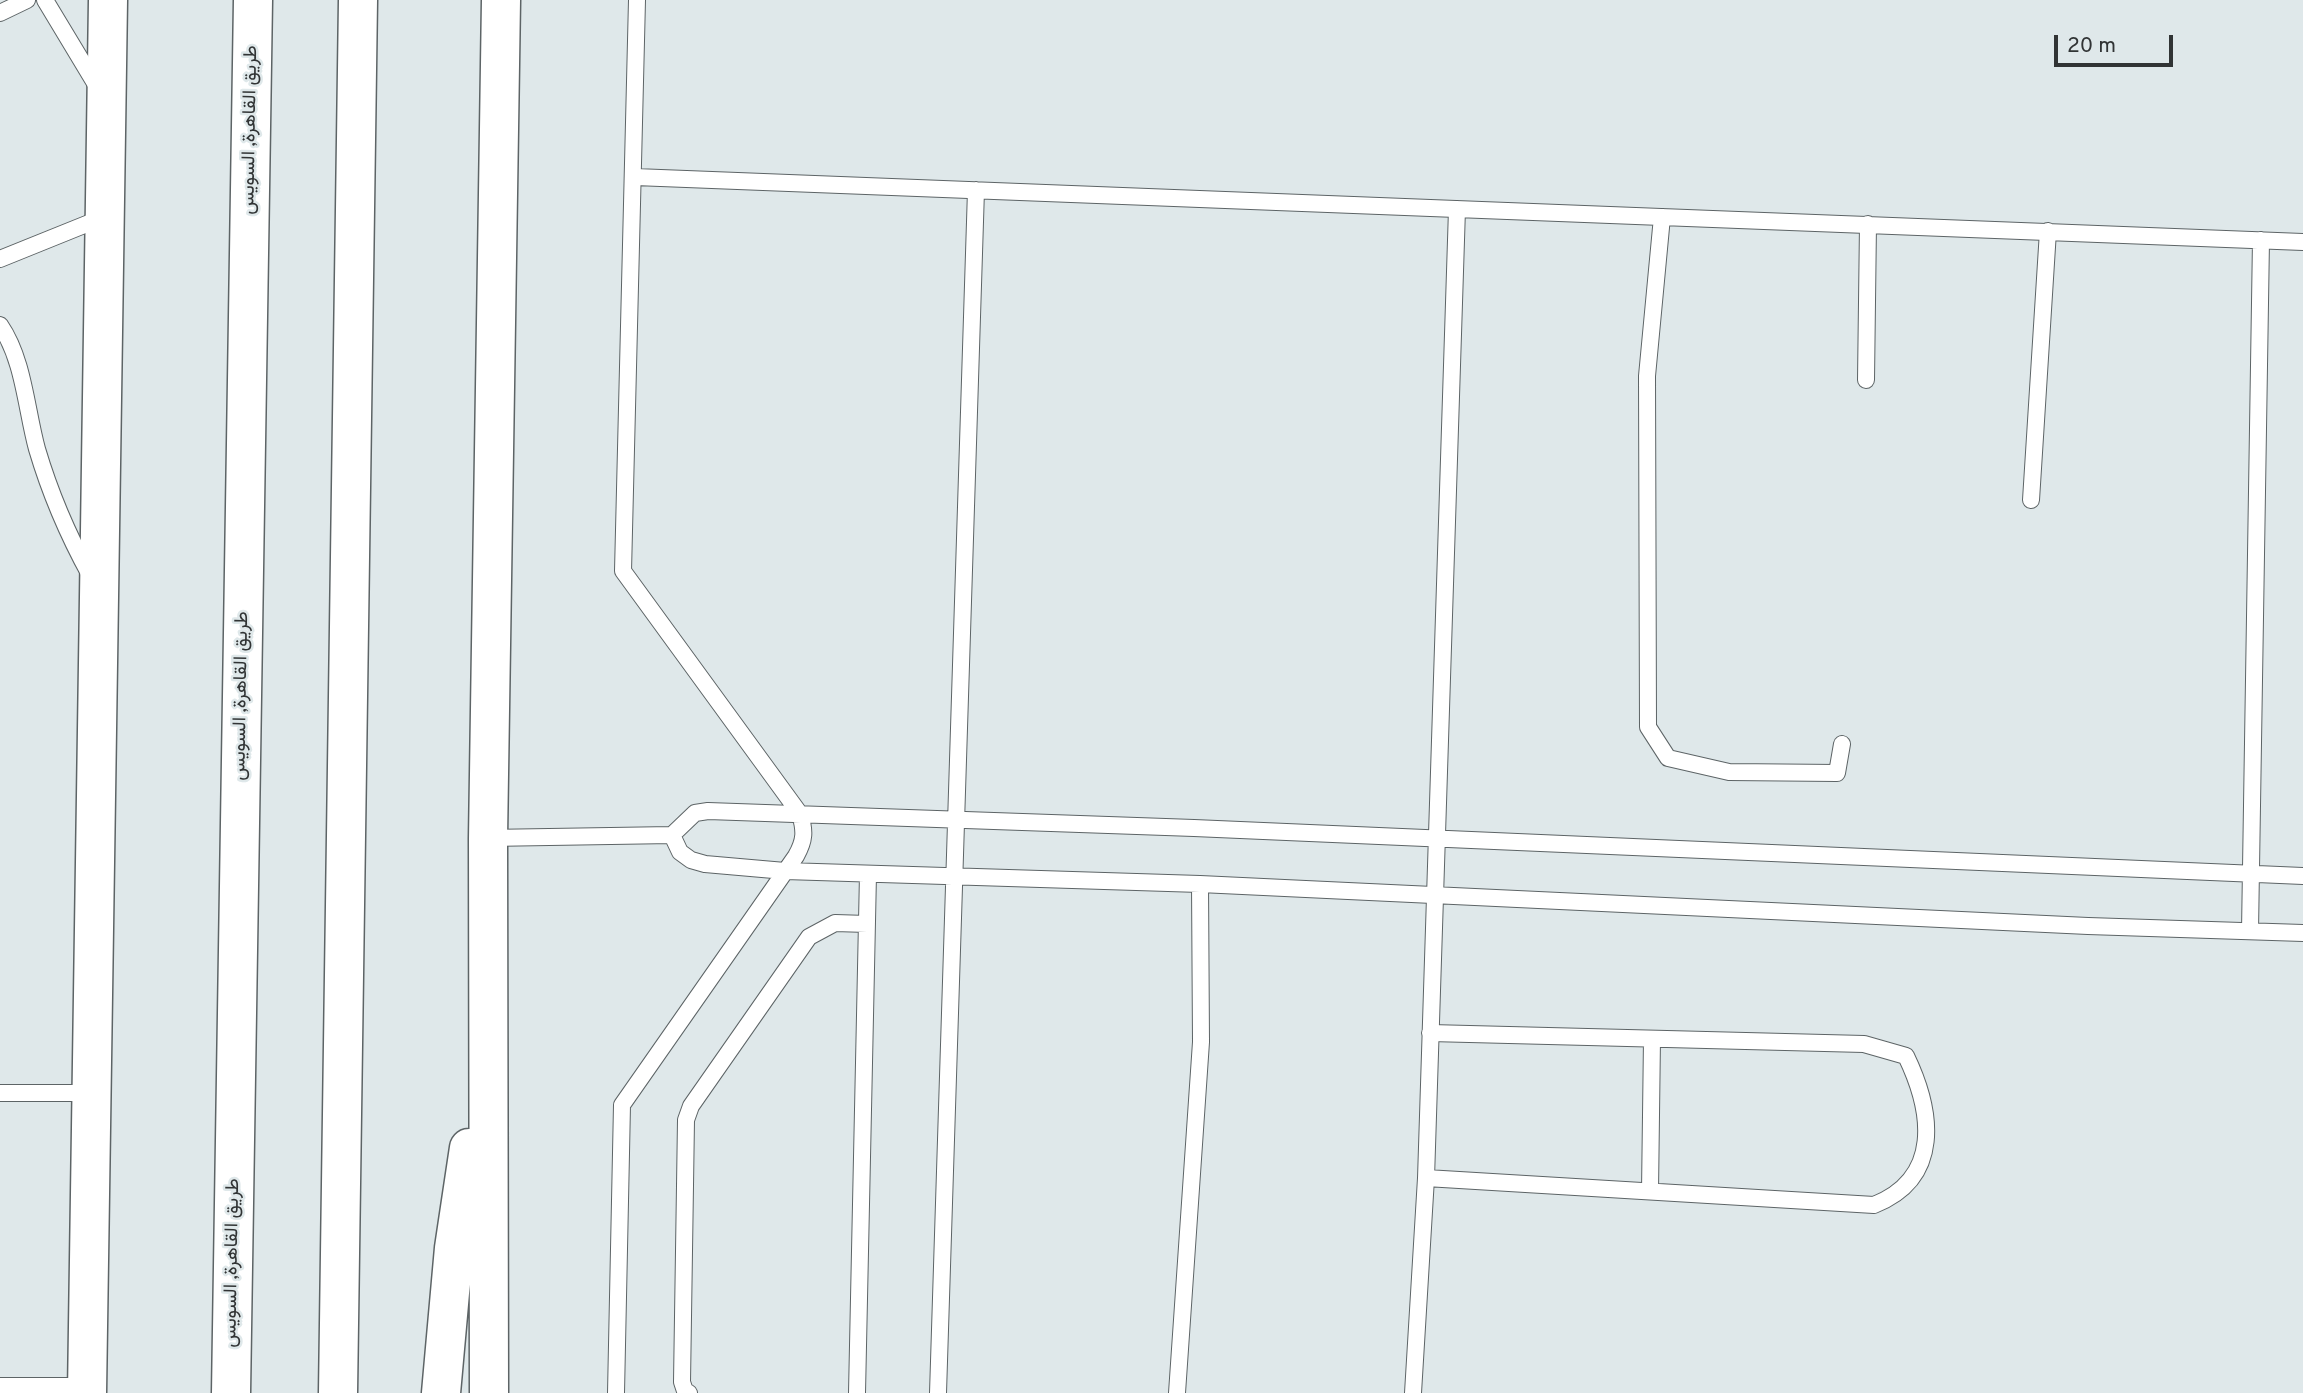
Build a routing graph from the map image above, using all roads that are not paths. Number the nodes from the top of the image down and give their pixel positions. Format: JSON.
{"nodes":[{"id":1,"x":27,"y":0,"type":"edge"},
{"id":2,"x":45,"y":0,"type":"edge"},
{"id":3,"x":108,"y":0,"type":"edge"},
{"id":4,"x":253,"y":0,"type":"edge"},
{"id":5,"x":358,"y":0,"type":"edge"},
{"id":6,"x":501,"y":0,"type":"edge"},
{"id":7,"x":637,"y":0,"type":"edge"},
{"id":8,"x":0,"y":13,"type":"edge"},
{"id":9,"x":107,"y":102,"type":"junction"},
{"id":10,"x":635,"y":177,"type":"junction"},
{"id":11,"x":976,"y":190,"type":"junction"},
{"id":12,"x":1457,"y":209,"type":"junction"},
{"id":13,"x":104,"y":217,"type":"junction"},
{"id":14,"x":1662,"y":217,"type":"junction"},
{"id":15,"x":1868,"y":224,"type":"junction"},
{"id":16,"x":2048,"y":232,"type":"junction"},
{"id":17,"x":2261,"y":240,"type":"junction"},
{"id":18,"x":2303,"y":242,"type":"edge"},
{"id":19,"x":0,"y":259,"type":"edge"},
{"id":20,"x":0,"y":324,"type":"edge"},
{"id":21,"x":1866,"y":380,"type":"dead end"},
{"id":22,"x":2031,"y":500,"type":"dead end"},
{"id":23,"x":100,"y":593,"type":"junction"},
{"id":24,"x":1842,"y":744,"type":"dead end"},
{"id":25,"x":800,"y":814,"type":"junction"},
{"id":26,"x":958,"y":820,"type":"junction"},
{"id":27,"x":671,"y":835,"type":"junction"},
{"id":28,"x":488,"y":838,"type":"junction"},
{"id":29,"x":1436,"y":840,"type":"junction"},
{"id":30,"x":785,"y":871,"type":"junction"},
{"id":31,"x":869,"y":874,"type":"junction"},
{"id":32,"x":2251,"y":874,"type":"junction"},
{"id":33,"x":2303,"y":876,"type":"edge"},
{"id":34,"x":954,"y":877,"type":"junction"},
{"id":35,"x":1200,"y":884,"type":"junction"},
{"id":36,"x":1435,"y":895,"type":"junction"},
{"id":37,"x":867,"y":924,"type":"junction"},
{"id":38,"x":2249,"y":931,"type":"junction"},
{"id":39,"x":2303,"y":933,"type":"edge"},
{"id":40,"x":1430,"y":1032,"type":"junction"},
{"id":41,"x":1652,"y":1039,"type":"junction"},
{"id":42,"x":488,"y":1053,"type":"junction"},
{"id":43,"x":0,"y":1093,"type":"edge"},
{"id":44,"x":92,"y":1093,"type":"junction"},
{"id":45,"x":1426,"y":1178,"type":"junction"},
{"id":46,"x":1650,"y":1191,"type":"junction"},
{"id":47,"x":0,"y":1386,"type":"edge"},
{"id":48,"x":87,"y":1390,"type":"edge"},
{"id":49,"x":231,"y":1393,"type":"edge"},
{"id":50,"x":338,"y":1393,"type":"edge"},
{"id":51,"x":441,"y":1393,"type":"edge"},
{"id":52,"x":489,"y":1393,"type":"edge"},
{"id":53,"x":616,"y":1393,"type":"edge"},
{"id":54,"x":689,"y":1393,"type":"edge"},
{"id":55,"x":857,"y":1393,"type":"edge"},
{"id":56,"x":938,"y":1393,"type":"edge"},
{"id":57,"x":1177,"y":1393,"type":"edge"},
{"id":58,"x":1413,"y":1393,"type":"edge"}],
"edges":[{"from":1,"to":8,"type":"lane"},
{"from":2,"to":9,"type":"lane"},
{"from":3,"to":9,"type":"main road"},
{"from":4,"to":49,"type":"main road","name":"طريق القاهرة, السويس"},
{"from":5,"to":50,"type":"main road"},
{"from":6,"to":28,"type":"main road"},
{"from":7,"to":10,"type":"lane"},
{"from":9,"to":13,"type":"main road"},
{"from":10,"to":11,"type":"lane"},
{"from":10,"to":25,"type":"lane"},
{"from":11,"to":12,"type":"lane"},
{"from":11,"to":26,"type":"lane"},
{"from":12,"to":14,"type":"lane"},
{"from":12,"to":29,"type":"lane"},
{"from":13,"to":19,"type":"lane"},
{"from":13,"to":23,"type":"main road"},
{"from":14,"to":15,"type":"lane"},
{"from":14,"to":24,"type":"lane"},
{"from":15,"to":16,"type":"lane"},
{"from":15,"to":21,"type":"lane"},
{"from":16,"to":17,"type":"lane"},
{"from":16,"to":22,"type":"lane"},
{"from":17,"to":18,"type":"lane"},
{"from":17,"to":32,"type":"lane"},
{"from":20,"to":23,"type":"lane"},
{"from":23,"to":44,"type":"main road"},
{"from":25,"to":26,"type":"lane"},
{"from":25,"to":27,"type":"lane"},
{"from":25,"to":30,"type":"lane"},
{"from":26,"to":29,"type":"lane"},
{"from":26,"to":34,"type":"lane"},
{"from":27,"to":28,"type":"lane"},
{"from":27,"to":30,"type":"lane"},
{"from":28,"to":42,"type":"main road"},
{"from":29,"to":32,"type":"lane"},
{"from":29,"to":36,"type":"lane"},
{"from":30,"to":31,"type":"lane"},
{"from":30,"to":53,"type":"lane"},
{"from":31,"to":34,"type":"lane"},
{"from":31,"to":37,"type":"lane"},
{"from":32,"to":33,"type":"lane"},
{"from":32,"to":38,"type":"lane"},
{"from":34,"to":35,"type":"lane"},
{"from":34,"to":56,"type":"lane"},
{"from":35,"to":36,"type":"lane"},
{"from":35,"to":57,"type":"lane"},
{"from":36,"to":38,"type":"lane"},
{"from":36,"to":40,"type":"lane"},
{"from":37,"to":54,"type":"lane"},
{"from":37,"to":55,"type":"lane"},
{"from":38,"to":39,"type":"lane"},
{"from":40,"to":41,"type":"lane"},
{"from":40,"to":45,"type":"lane"},
{"from":41,"to":46,"type":"lane"},
{"from":41,"to":46,"type":"lane"},
{"from":42,"to":51,"type":"main road"},
{"from":42,"to":52,"type":"main road"},
{"from":43,"to":44,"type":"lane"},
{"from":44,"to":48,"type":"main road"},
{"from":45,"to":46,"type":"lane"},
{"from":45,"to":58,"type":"lane"},
{"from":47,"to":48,"type":"lane"}]}
